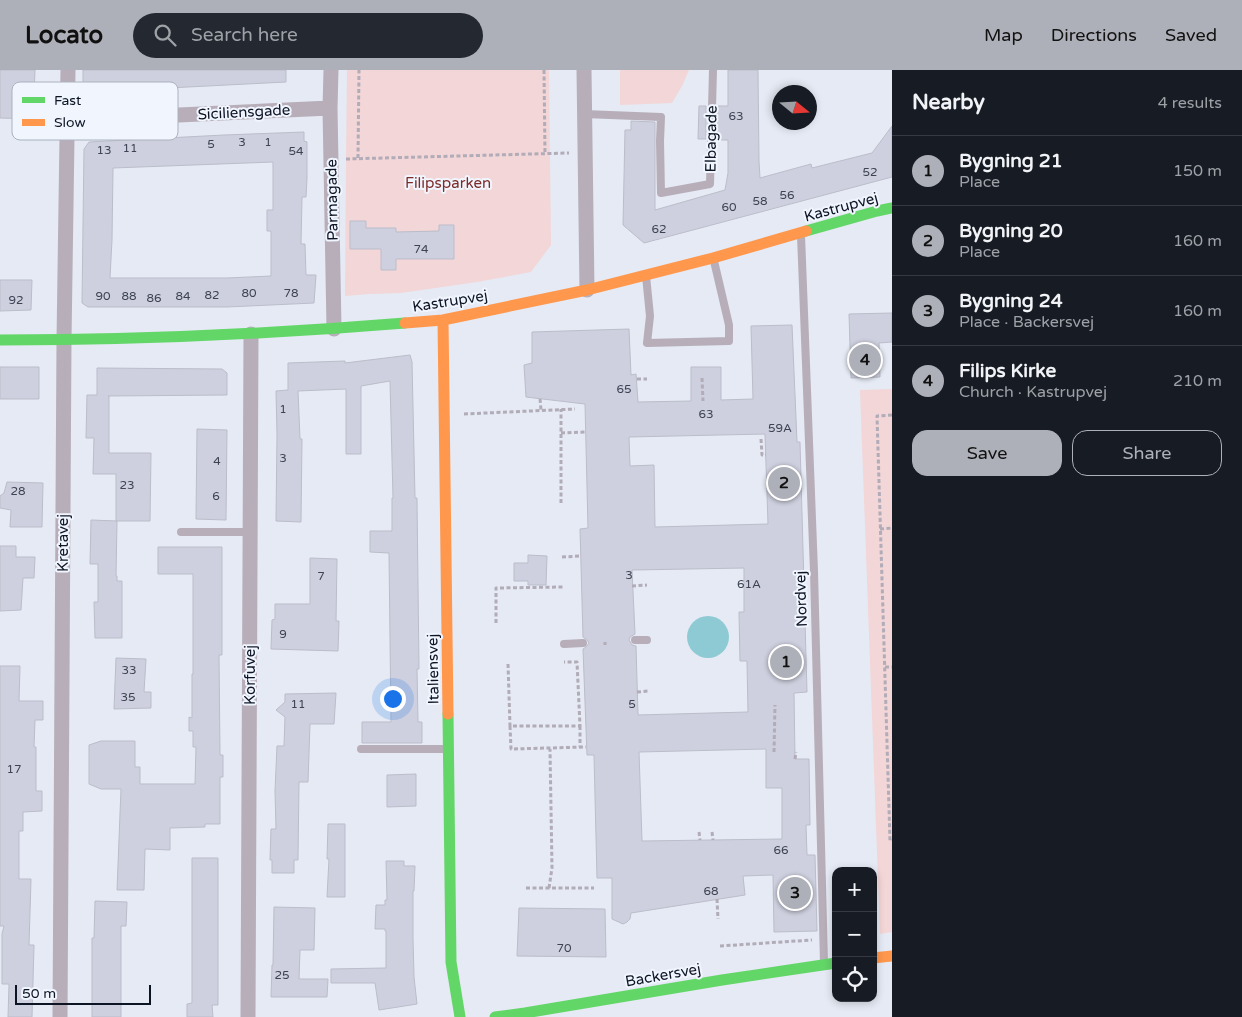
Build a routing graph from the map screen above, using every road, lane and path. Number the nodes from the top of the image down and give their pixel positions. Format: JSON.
{"nodes":[{"id":1,"x":331,"y":70,"type":"edge"},
{"id":2,"x":359,"y":70,"type":"edge"},
{"id":3,"x":544,"y":70,"type":"edge"},
{"id":4,"x":584,"y":70,"type":"edge"},
{"id":5,"x":713,"y":70,"type":"edge"},
{"id":6,"x":330,"y":108,"type":"junction"},
{"id":7,"x":584,"y":114,"type":"junction"},
{"id":8,"x":178,"y":115,"type":"edge"},
{"id":9,"x":68,"y":140,"type":"edge"},
{"id":10,"x":585,"y":152,"type":"junction"},
{"id":11,"x":545,"y":154,"type":"junction"},
{"id":12,"x":358,"y":158,"type":"junction"},
{"id":13,"x":331,"y":159,"type":"junction"},
{"id":14,"x":892,"y":208,"type":"edge"},
{"id":15,"x":801,"y":233,"type":"junction"},
{"id":16,"x":714,"y":258,"type":"junction"},
{"id":17,"x":646,"y":274,"type":"junction"},
{"id":18,"x":587,"y":290,"type":"junction"},
{"id":19,"x":443,"y":320,"type":"junction"},
{"id":20,"x":334,"y":329,"type":"junction"},
{"id":21,"x":251,"y":334,"type":"junction"},
{"id":22,"x":0,"y":340,"type":"edge"},
{"id":23,"x":64,"y":340,"type":"junction"},
{"id":24,"x":702,"y":378,"type":"dead end"},
{"id":25,"x":647,"y":379,"type":"dead end"},
{"id":26,"x":636,"y":380,"type":"dead end"},
{"id":27,"x":540,"y":399,"type":"dead end"},
{"id":28,"x":703,"y":401,"type":"dead end"},
{"id":29,"x":561,"y":409,"type":"junction"},
{"id":30,"x":575,"y":409,"type":"dead end"},
{"id":31,"x":541,"y":410,"type":"junction"},
{"id":32,"x":445,"y":415,"type":"junction"},
{"id":33,"x":892,"y":415,"type":"edge"},
{"id":34,"x":586,"y":432,"type":"dead end"},
{"id":35,"x":561,"y":433,"type":"junction"},
{"id":36,"x":762,"y":434,"type":"dead end"},
{"id":37,"x":766,"y":455,"type":"dead end"},
{"id":38,"x":561,"y":503,"type":"dead end"},
{"id":39,"x":892,"y":528,"type":"edge"},
{"id":40,"x":880,"y":529,"type":"junction"},
{"id":41,"x":181,"y":532,"type":"dead end"},
{"id":42,"x":250,"y":532,"type":"junction"},
{"id":43,"x":580,"y":556,"type":"dead end"},
{"id":44,"x":562,"y":558,"type":"dead end"},
{"id":45,"x":647,"y":585,"type":"dead end"},
{"id":46,"x":632,"y":586,"type":"dead end"},
{"id":47,"x":562,"y":587,"type":"dead end"},
{"id":48,"x":496,"y":623,"type":"dead end"},
{"id":49,"x":635,"y":640,"type":"dead end"},
{"id":50,"x":647,"y":640,"type":"dead end"},
{"id":51,"x":583,"y":643,"type":"dead end"},
{"id":52,"x":564,"y":644,"type":"dead end"},
{"id":53,"x":564,"y":662,"type":"dead end"},
{"id":54,"x":508,"y":664,"type":"dead end"},
{"id":55,"x":885,"y":667,"type":"junction"},
{"id":56,"x":892,"y":667,"type":"edge"},
{"id":57,"x":648,"y":691,"type":"dead end"},
{"id":58,"x":637,"y":692,"type":"dead end"},
{"id":59,"x":775,"y":705,"type":"dead end"},
{"id":60,"x":510,"y":726,"type":"junction"},
{"id":61,"x":580,"y":726,"type":"junction"},
{"id":62,"x":586,"y":747,"type":"dead end"},
{"id":63,"x":580,"y":748,"type":"junction"},
{"id":64,"x":361,"y":749,"type":"dead end"},
{"id":65,"x":449,"y":749,"type":"junction"},
{"id":66,"x":550,"y":749,"type":"junction"},
{"id":67,"x":774,"y":752,"type":"dead end"},
{"id":68,"x":796,"y":752,"type":"dead end"},
{"id":69,"x":796,"y":759,"type":"dead end"},
{"id":70,"x":699,"y":832,"type":"dead end"},
{"id":71,"x":712,"y":832,"type":"dead end"},
{"id":72,"x":700,"y":840,"type":"dead end"},
{"id":73,"x":713,"y":840,"type":"dead end"},
{"id":74,"x":892,"y":840,"type":"edge"},
{"id":75,"x":526,"y":888,"type":"dead end"},
{"id":76,"x":549,"y":888,"type":"junction"},
{"id":77,"x":594,"y":888,"type":"dead end"},
{"id":78,"x":717,"y":899,"type":"dead end"},
{"id":79,"x":718,"y":919,"type":"dead end"},
{"id":80,"x":824,"y":940,"type":"junction"},
{"id":81,"x":720,"y":946,"type":"dead end"},
{"id":82,"x":892,"y":956,"type":"edge"},
{"id":83,"x":877,"y":958,"type":"edge"},
{"id":84,"x":830,"y":964,"type":"edge"},
{"id":85,"x":509,"y":1016,"type":"edge"},
{"id":86,"x":60,"y":1017,"type":"edge"},
{"id":87,"x":248,"y":1017,"type":"edge"},
{"id":88,"x":460,"y":1017,"type":"edge"},
{"id":89,"x":495,"y":1017,"type":"edge"}],
"edges":[{"from":1,"to":6,"type":"street","name":"Parmagade"},
{"from":2,"to":12,"type":"path"},
{"from":3,"to":11,"type":"path"},
{"from":4,"to":7,"type":"street"},
{"from":5,"to":7,"type":"lane","name":"Elbagade"},
{"from":6,"to":8,"type":"street","name":"Siciliensgade"},
{"from":6,"to":13,"type":"street","name":"Parmagade"},
{"from":7,"to":10,"type":"street"},
{"from":9,"to":23,"type":"street","name":"Kretavej"},
{"from":10,"to":11,"type":"path"},
{"from":10,"to":18,"type":"street"},
{"from":11,"to":12,"type":"path"},
{"from":12,"to":13,"type":"path"},
{"from":13,"to":20,"type":"street","name":"Parmagade"},
{"from":14,"to":15,"type":"street","name":"Kastrupvej"},
{"from":15,"to":16,"type":"street","name":"Kastrupvej"},
{"from":15,"to":80,"type":"lane","name":"Nordvej"},
{"from":16,"to":17,"type":"street","name":"Kastrupvej"},
{"from":16,"to":17,"type":"lane"},
{"from":17,"to":18,"type":"street","name":"Kastrupvej"},
{"from":18,"to":19,"type":"street","name":"Kastrupvej"},
{"from":19,"to":20,"type":"street","name":"Kastrupvej"},
{"from":19,"to":32,"type":"street","name":"Italiensvej"},
{"from":20,"to":21,"type":"street","name":"Kastrupvej"},
{"from":21,"to":23,"type":"street","name":"Kastrupvej"},
{"from":21,"to":42,"type":"street","name":"Korfuvej"},
{"from":22,"to":23,"type":"street","name":"Kastrupvej"},
{"from":23,"to":86,"type":"street","name":"Kretavej"},
{"from":24,"to":28,"type":"path"},
{"from":25,"to":26,"type":"path"},
{"from":27,"to":31,"type":"path"},
{"from":29,"to":30,"type":"path"},
{"from":29,"to":31,"type":"path"},
{"from":29,"to":35,"type":"path"},
{"from":31,"to":32,"type":"path"},
{"from":32,"to":65,"type":"street","name":"Italiensvej"},
{"from":33,"to":40,"type":"path"},
{"from":34,"to":35,"type":"path"},
{"from":35,"to":38,"type":"path"},
{"from":36,"to":37,"type":"path"},
{"from":39,"to":40,"type":"path"},
{"from":40,"to":55,"type":"path"},
{"from":41,"to":42,"type":"lane"},
{"from":42,"to":87,"type":"street","name":"Korfuvej"},
{"from":43,"to":44,"type":"path"},
{"from":45,"to":46,"type":"path"},
{"from":47,"to":48,"type":"path"},
{"from":49,"to":50,"type":"lane"},
{"from":51,"to":52,"type":"lane"},
{"from":53,"to":61,"type":"path"},
{"from":54,"to":60,"type":"path"},
{"from":55,"to":56,"type":"path"},
{"from":55,"to":74,"type":"path"},
{"from":57,"to":58,"type":"path"},
{"from":59,"to":67,"type":"path"},
{"from":60,"to":61,"type":"path"},
{"from":60,"to":66,"type":"path"},
{"from":61,"to":63,"type":"path"},
{"from":62,"to":63,"type":"path"},
{"from":63,"to":66,"type":"path"},
{"from":64,"to":65,"type":"lane"},
{"from":65,"to":88,"type":"street","name":"Italiensvej"},
{"from":66,"to":76,"type":"path"},
{"from":68,"to":69,"type":"path"},
{"from":70,"to":72,"type":"path"},
{"from":71,"to":73,"type":"path"},
{"from":75,"to":76,"type":"path"},
{"from":76,"to":77,"type":"path"},
{"from":78,"to":79,"type":"path"},
{"from":80,"to":81,"type":"path"},
{"from":80,"to":84,"type":"lane","name":"Nordvej"},
{"from":82,"to":83,"type":"street"},
{"from":84,"to":85,"type":"street","name":"Backersvej"},
{"from":85,"to":89,"type":"street","name":"Backersvej"}]}
